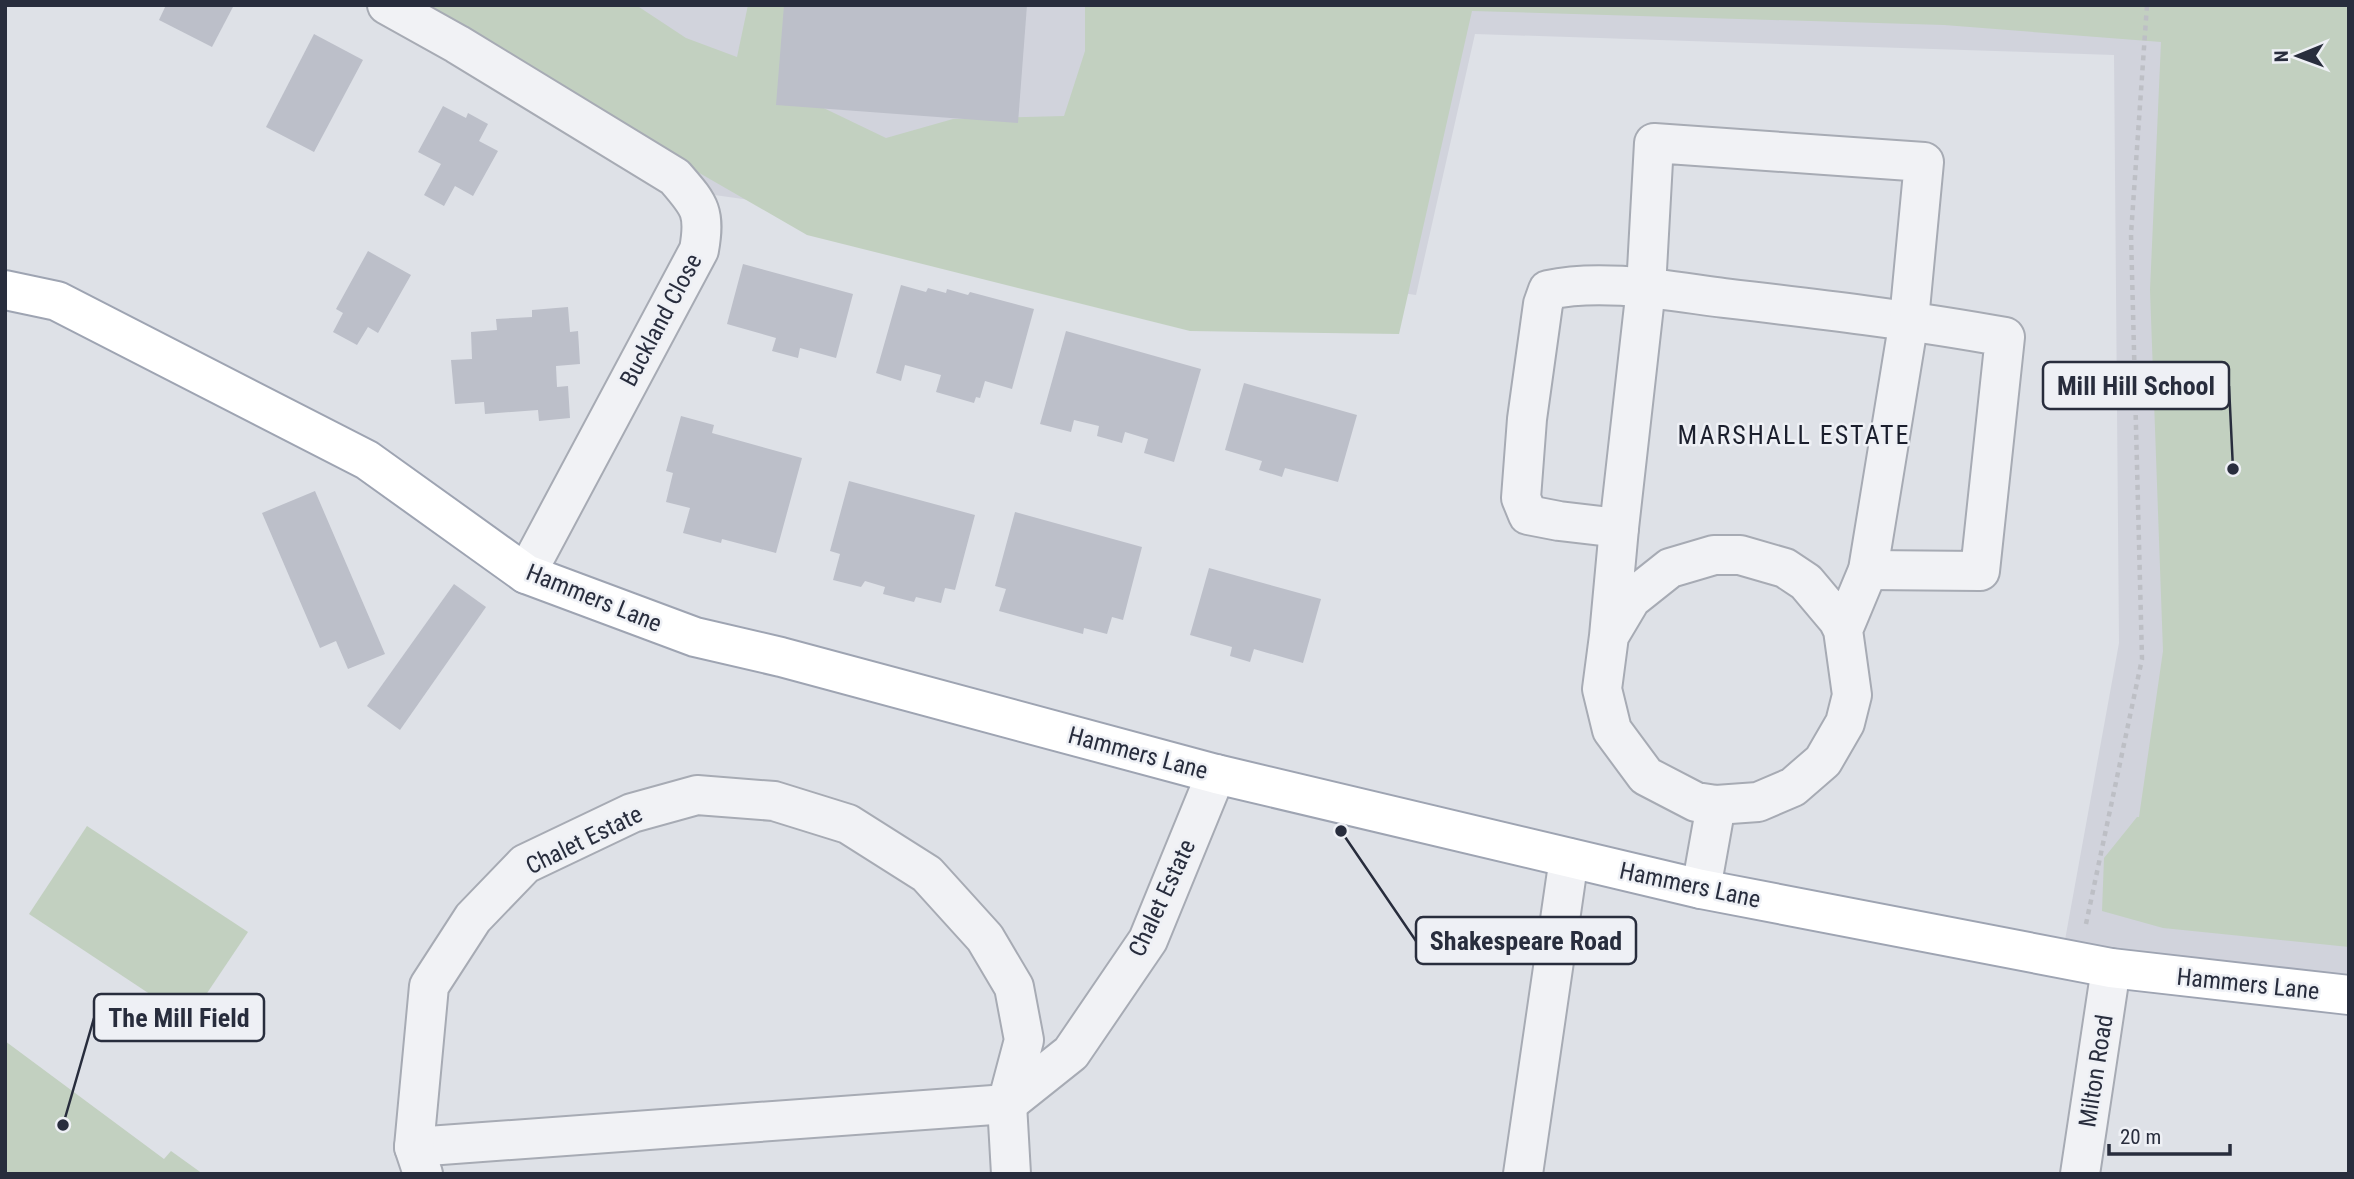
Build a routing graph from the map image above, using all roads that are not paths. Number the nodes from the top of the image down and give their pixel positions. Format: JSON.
{"nodes":[{"id":1,"x":387,"y":5,"type":"edge"},
{"id":2,"x":1646,"y":288,"type":"junction"},
{"id":3,"x":5,"y":290,"type":"edge"},
{"id":4,"x":1909,"y":320,"type":"junction"},
{"id":5,"x":1619,"y":527,"type":"junction"},
{"id":6,"x":1868,"y":570,"type":"junction"},
{"id":7,"x":526,"y":575,"type":"junction"},
{"id":8,"x":1843,"y":630,"type":"junction"},
{"id":9,"x":1609,"y":636,"type":"junction"},
{"id":10,"x":1216,"y":774,"type":"junction"},
{"id":11,"x":1716,"y":805,"type":"junction"},
{"id":12,"x":1569,"y":858,"type":"junction"},
{"id":13,"x":1701,"y":889,"type":"junction"},
{"id":14,"x":2095,"y":965,"type":"junction"},
{"id":15,"x":2349,"y":995,"type":"edge"},
{"id":16,"x":1007,"y":1104,"type":"junction"},
{"id":17,"x":419,"y":1161,"type":"edge"},
{"id":18,"x":1011,"y":1174,"type":"edge"},
{"id":19,"x":1523,"y":1174,"type":"edge"},
{"id":20,"x":2081,"y":1174,"type":"edge"}],
"edges":[{"from":1,"to":7,"type":"street","name":"Buckland Close"},
{"from":2,"to":4,"type":"street"},
{"from":2,"to":4,"type":"street"},
{"from":2,"to":5,"type":"street"},
{"from":2,"to":5,"type":"street"},
{"from":3,"to":7,"type":"main road","name":"Hammers Lane"},
{"from":4,"to":6,"type":"street"},
{"from":4,"to":6,"type":"street"},
{"from":5,"to":9,"type":"street"},
{"from":6,"to":8,"type":"street"},
{"from":7,"to":10,"type":"main road","name":"Hammers Lane"},
{"from":8,"to":9,"type":"street"},
{"from":8,"to":11,"type":"street"},
{"from":9,"to":11,"type":"street"},
{"from":10,"to":12,"type":"main road","name":"Hammers Lane"},
{"from":10,"to":16,"type":"street","name":"Chalet Estate"},
{"from":11,"to":13,"type":"street"},
{"from":12,"to":13,"type":"main road","name":"Hammers Lane"},
{"from":12,"to":19,"type":"street"},
{"from":13,"to":14,"type":"main road","name":"Hammers Lane"},
{"from":14,"to":15,"type":"main road","name":"Hammers Lane"},
{"from":14,"to":20,"type":"street","name":"Milton Road"},
{"from":16,"to":17,"type":"street","name":"Chalet Estate"},
{"from":16,"to":17,"type":"street","name":"Chalet Estate"},
{"from":16,"to":18,"type":"street","name":"Chalet Estate"}]}
